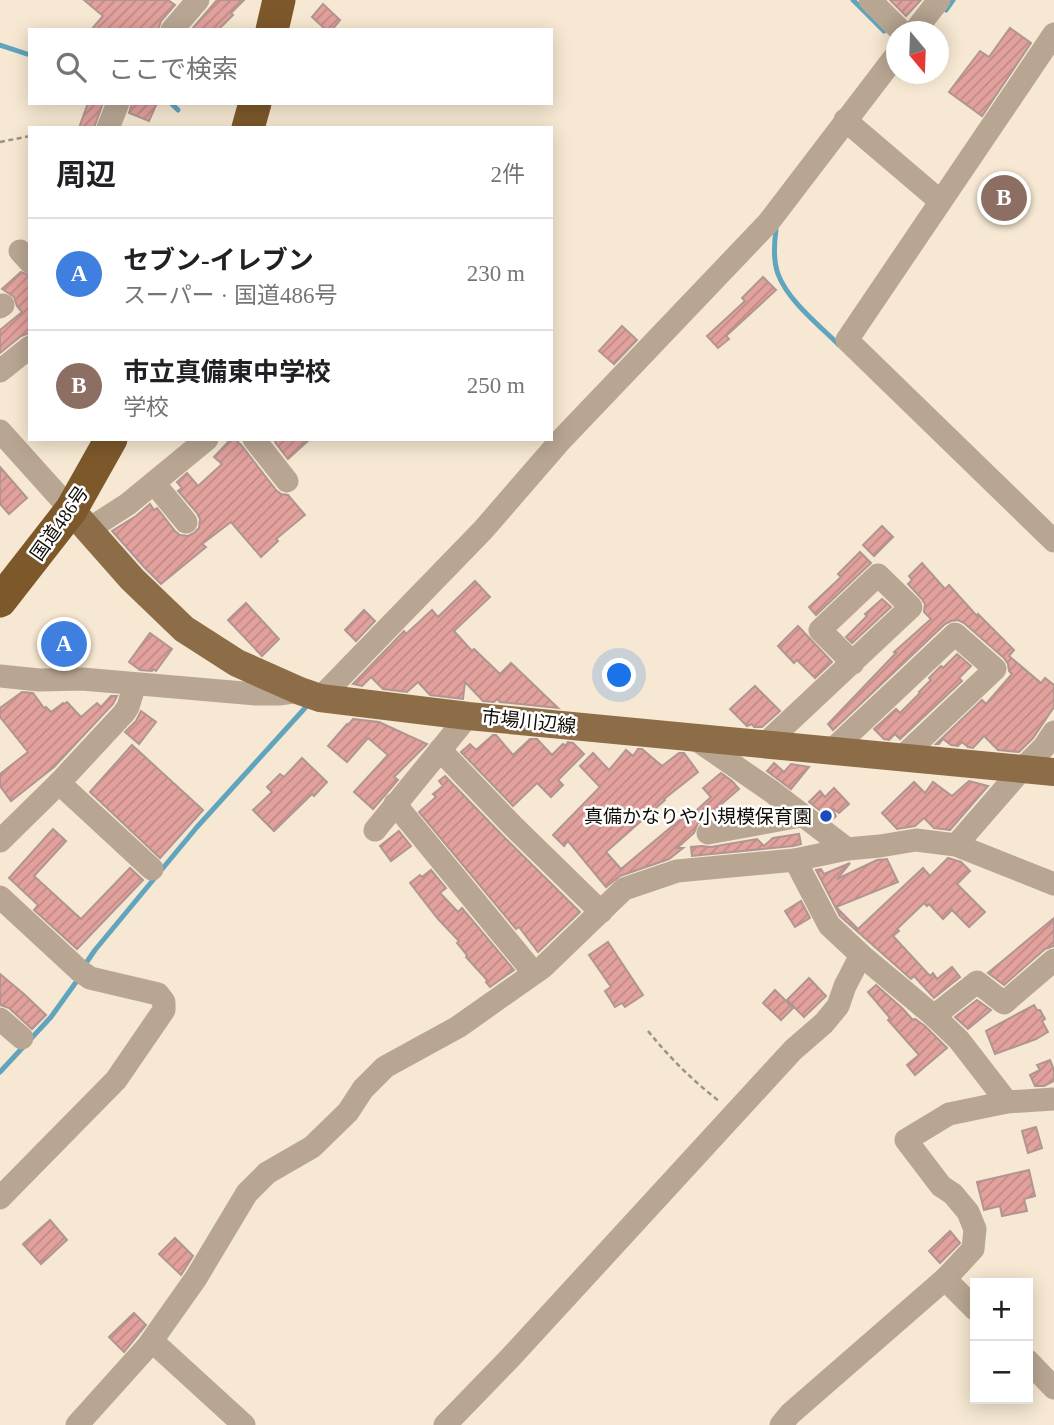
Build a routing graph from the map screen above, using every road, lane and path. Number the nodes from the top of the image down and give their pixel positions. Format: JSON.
{"nodes":[{"id":1,"x":279,"y":0,"type":"edge"},
{"id":2,"x":870,"y":0,"type":"edge"},
{"id":3,"x":939,"y":0,"type":"edge"},
{"id":4,"x":194,"y":1,"type":"edge"},
{"id":5,"x":899,"y":21,"type":"edge"},
{"id":6,"x":921,"y":21,"type":"edge"},
{"id":7,"x":174,"y":28,"type":"edge"},
{"id":8,"x":272,"y":28,"type":"edge"},
{"id":9,"x":1054,"y":34,"type":"edge"},
{"id":10,"x":886,"y":71,"type":"edge"},
{"id":11,"x":117,"y":105,"type":"edge"},
{"id":12,"x":254,"y":105,"type":"edge"},
{"id":13,"x":851,"y":124,"type":"junction"},
{"id":14,"x":109,"y":126,"type":"edge"},
{"id":15,"x":249,"y":126,"type":"edge"},
{"id":16,"x":28,"y":136,"type":"edge"},
{"id":17,"x":0,"y":142,"type":"edge"},
{"id":18,"x":940,"y":201,"type":"junction"},
{"id":19,"x":28,"y":349,"type":"edge"},
{"id":20,"x":0,"y":371,"type":"edge"},
{"id":21,"x":0,"y":431,"type":"edge"},
{"id":22,"x":110,"y":441,"type":"edge"},
{"id":23,"x":205,"y":441,"type":"edge"},
{"id":24,"x":256,"y":441,"type":"edge"},
{"id":25,"x":287,"y":481,"type":"dead end"},
{"id":26,"x":154,"y":483,"type":"junction"},
{"id":27,"x":80,"y":519,"type":"junction"},
{"id":28,"x":186,"y":522,"type":"dead end"},
{"id":29,"x":1054,"y":541,"type":"edge"},
{"id":30,"x":0,"y":601,"type":"edge"},
{"id":31,"x":853,"y":663,"type":"dead end"},
{"id":32,"x":0,"y":676,"type":"edge"},
{"id":33,"x":135,"y":684,"type":"junction"},
{"id":34,"x":310,"y":695,"type":"junction"},
{"id":35,"x":468,"y":716,"type":"junction"},
{"id":36,"x":1054,"y":733,"type":"edge"},
{"id":37,"x":694,"y":738,"type":"junction"},
{"id":38,"x":765,"y":744,"type":"junction"},
{"id":39,"x":440,"y":750,"type":"junction"},
{"id":40,"x":832,"y":750,"type":"junction"},
{"id":41,"x":902,"y":757,"type":"junction"},
{"id":42,"x":1023,"y":768,"type":"junction"},
{"id":43,"x":1054,"y":772,"type":"edge"},
{"id":44,"x":59,"y":783,"type":"junction"},
{"id":45,"x":395,"y":804,"type":"junction"},
{"id":46,"x":802,"y":816,"type":"junction"},
{"id":47,"x":374,"y":830,"type":"dead end"},
{"id":48,"x":708,"y":833,"type":"dead end"},
{"id":49,"x":0,"y":841,"type":"edge"},
{"id":50,"x":956,"y":845,"type":"junction"},
{"id":51,"x":847,"y":849,"type":"junction"},
{"id":52,"x":795,"y":860,"type":"junction"},
{"id":53,"x":152,"y":869,"type":"dead end"},
{"id":54,"x":1054,"y":884,"type":"edge"},
{"id":55,"x":0,"y":897,"type":"edge"},
{"id":56,"x":601,"y":912,"type":"junction"},
{"id":57,"x":861,"y":955,"type":"junction"},
{"id":58,"x":1054,"y":960,"type":"edge"},
{"id":59,"x":534,"y":973,"type":"junction"},
{"id":60,"x":934,"y":1016,"type":"junction"},
{"id":61,"x":0,"y":1019,"type":"edge"},
{"id":62,"x":648,"y":1031,"type":"dead end"},
{"id":63,"x":22,"y":1038,"type":"dead end"},
{"id":64,"x":1054,"y":1099,"type":"edge"},
{"id":65,"x":1007,"y":1102,"type":"junction"},
{"id":66,"x":735,"y":1114,"type":"junction"},
{"id":67,"x":0,"y":1198,"type":"edge"},
{"id":68,"x":945,"y":1279,"type":"junction"},
{"id":69,"x":970,"y":1304,"type":"edge"},
{"id":70,"x":152,"y":1341,"type":"junction"},
{"id":71,"x":1033,"y":1366,"type":"edge"},
{"id":72,"x":1054,"y":1388,"type":"edge"},
{"id":73,"x":77,"y":1425,"type":"edge"},
{"id":74,"x":244,"y":1425,"type":"edge"},
{"id":75,"x":445,"y":1425,"type":"edge"},
{"id":76,"x":781,"y":1425,"type":"edge"}],
"edges":[{"from":1,"to":8,"type":"highway"},
{"from":2,"to":5,"type":"street"},
{"from":3,"to":6,"type":"street"},
{"from":4,"to":7,"type":"street"},
{"from":9,"to":18,"type":"street"},
{"from":10,"to":13,"type":"street"},
{"from":11,"to":14,"type":"street"},
{"from":12,"to":15,"type":"highway"},
{"from":13,"to":18,"type":"street"},
{"from":13,"to":34,"type":"street"},
{"from":16,"to":17,"type":"path"},
{"from":18,"to":29,"type":"street"},
{"from":19,"to":20,"type":"street"},
{"from":21,"to":27,"type":"street"},
{"from":22,"to":27,"type":"highway","name":"国道486号"},
{"from":23,"to":26,"type":"street"},
{"from":24,"to":25,"type":"street"},
{"from":26,"to":27,"type":"street"},
{"from":26,"to":28,"type":"street"},
{"from":27,"to":30,"type":"highway","name":"国道486号"},
{"from":27,"to":34,"type":"main road","name":"市場川辺線"},
{"from":31,"to":38,"type":"street"},
{"from":32,"to":33,"type":"street"},
{"from":33,"to":34,"type":"street"},
{"from":33,"to":44,"type":"street"},
{"from":34,"to":35,"type":"main road","name":"市場川辺線"},
{"from":35,"to":37,"type":"main road","name":"市場川辺線"},
{"from":35,"to":39,"type":"street"},
{"from":36,"to":42,"type":"street"},
{"from":37,"to":38,"type":"main road","name":"市場川辺線"},
{"from":37,"to":46,"type":"street"},
{"from":38,"to":40,"type":"main road","name":"市場川辺線"},
{"from":39,"to":45,"type":"street"},
{"from":39,"to":56,"type":"street"},
{"from":40,"to":41,"type":"main road","name":"市場川辺線"},
{"from":40,"to":41,"type":"street"},
{"from":41,"to":42,"type":"main road","name":"市場川辺線"},
{"from":42,"to":43,"type":"main road","name":"市場川辺線"},
{"from":42,"to":50,"type":"street"},
{"from":44,"to":49,"type":"street"},
{"from":44,"to":53,"type":"street"},
{"from":45,"to":47,"type":"street"},
{"from":45,"to":59,"type":"street"},
{"from":46,"to":48,"type":"street"},
{"from":46,"to":51,"type":"street"},
{"from":50,"to":51,"type":"street"},
{"from":50,"to":54,"type":"street"},
{"from":51,"to":52,"type":"street"},
{"from":52,"to":56,"type":"street"},
{"from":52,"to":57,"type":"street"},
{"from":55,"to":67,"type":"street"},
{"from":56,"to":59,"type":"street"},
{"from":57,"to":60,"type":"street"},
{"from":57,"to":66,"type":"street"},
{"from":58,"to":60,"type":"street"},
{"from":59,"to":70,"type":"street"},
{"from":60,"to":65,"type":"street"},
{"from":61,"to":63,"type":"street"},
{"from":62,"to":66,"type":"path"},
{"from":64,"to":65,"type":"street"},
{"from":65,"to":68,"type":"street"},
{"from":66,"to":75,"type":"street"},
{"from":68,"to":69,"type":"street"},
{"from":68,"to":76,"type":"street"},
{"from":70,"to":73,"type":"street"},
{"from":70,"to":74,"type":"street"},
{"from":71,"to":72,"type":"street"}]}
